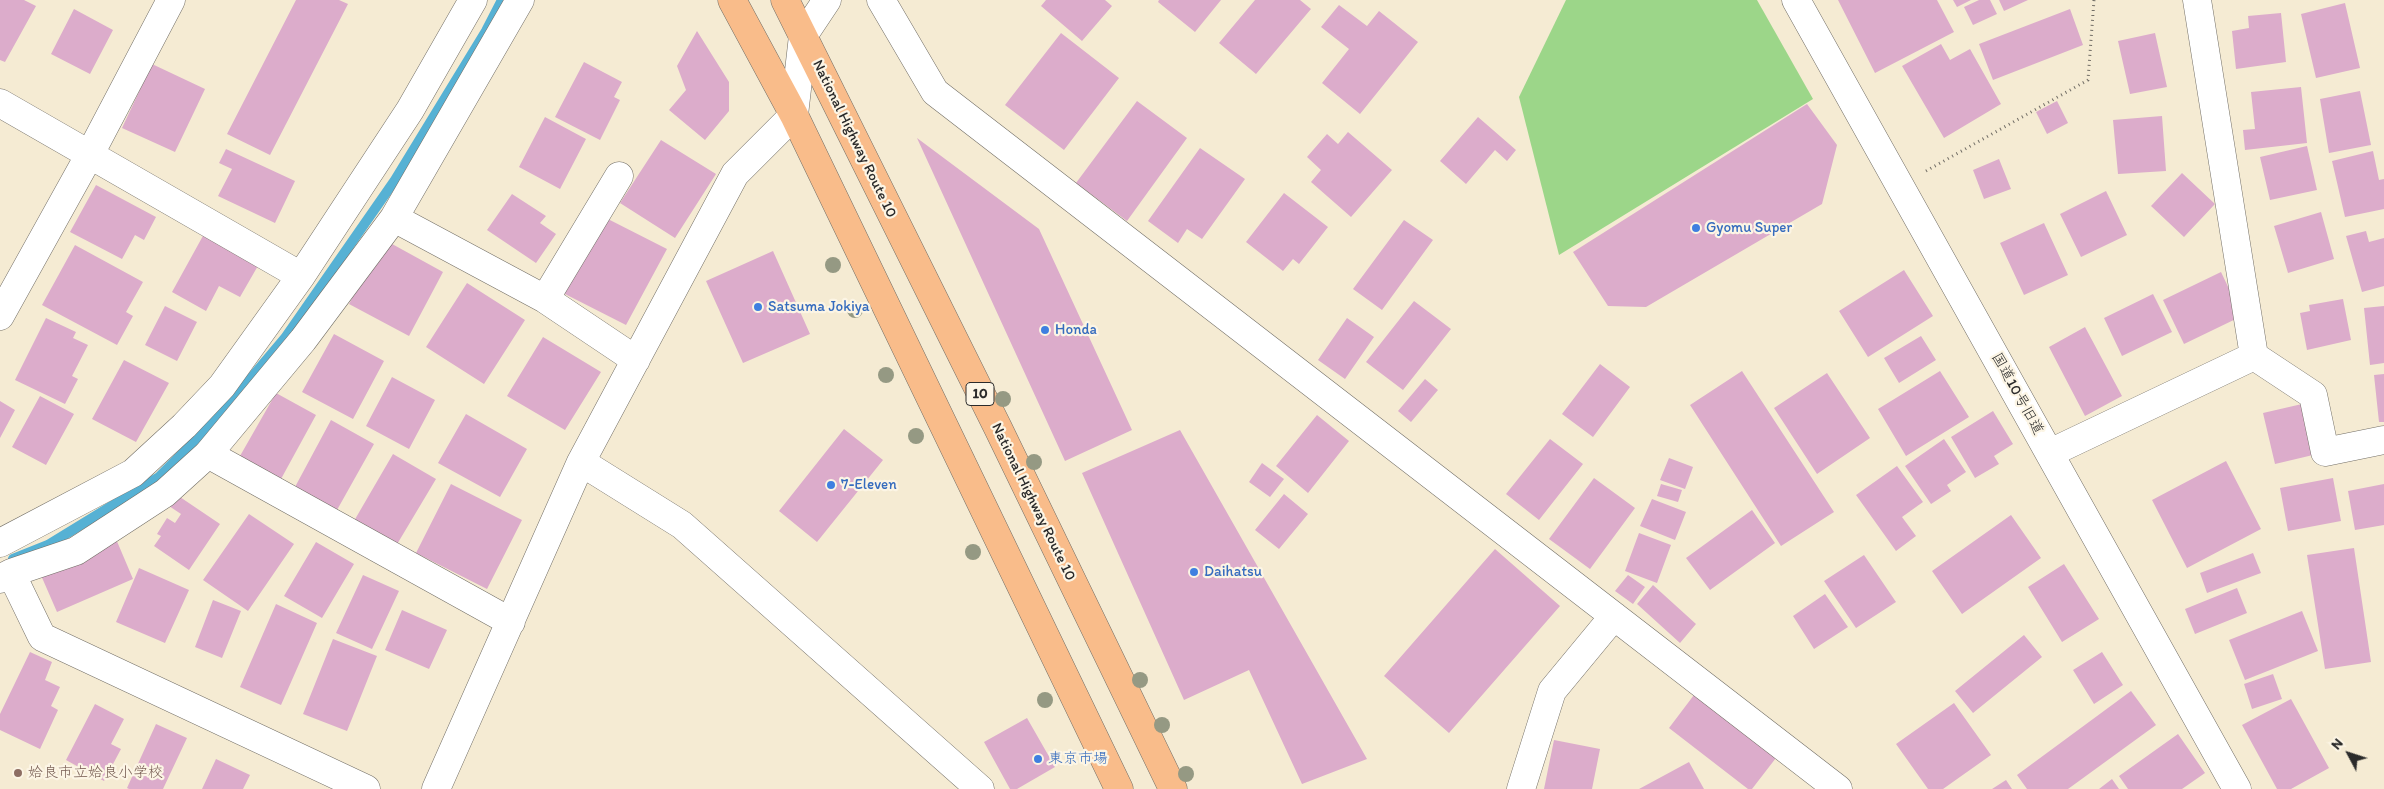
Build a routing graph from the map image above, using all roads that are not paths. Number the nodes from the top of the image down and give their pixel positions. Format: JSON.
{"nodes":[{"id":1,"x":171,"y":0,"type":"edge"},
{"id":2,"x":473,"y":0,"type":"edge"},
{"id":3,"x":520,"y":0,"type":"edge"},
{"id":4,"x":732,"y":0,"type":"edge"},
{"id":5,"x":785,"y":0,"type":"edge"},
{"id":6,"x":828,"y":0,"type":"edge"},
{"id":7,"x":881,"y":0,"type":"edge"},
{"id":8,"x":1796,"y":0,"type":"edge"},
{"id":9,"x":2197,"y":0,"type":"edge"},
{"id":10,"x":803,"y":36,"type":"junction"},
{"id":11,"x":0,"y":103,"type":"edge"},
{"id":12,"x":794,"y":115,"type":"junction"},
{"id":13,"x":90,"y":154,"type":"junction"},
{"id":14,"x":619,"y":176,"type":"dead end"},
{"id":15,"x":394,"y":218,"type":"junction"},
{"id":16,"x":301,"y":276,"type":"junction"},
{"id":17,"x":545,"y":299,"type":"junction"},
{"id":18,"x":0,"y":316,"type":"edge"},
{"id":19,"x":2254,"y":356,"type":"junction"},
{"id":20,"x":636,"y":360,"type":"junction"},
{"id":21,"x":2384,"y":440,"type":"edge"},
{"id":22,"x":2050,"y":453,"type":"junction"},
{"id":23,"x":208,"y":454,"type":"junction"},
{"id":24,"x":581,"y":462,"type":"junction"},
{"id":25,"x":0,"y":543,"type":"edge"},
{"id":26,"x":6,"y":576,"type":"edge"},
{"id":27,"x":1614,"y":616,"type":"junction"},
{"id":28,"x":511,"y":622,"type":"junction"},
{"id":29,"x":366,"y":789,"type":"edge"},
{"id":30,"x":436,"y":789,"type":"edge"},
{"id":31,"x":980,"y":789,"type":"edge"},
{"id":32,"x":1120,"y":789,"type":"edge"},
{"id":33,"x":1173,"y":789,"type":"edge"},
{"id":34,"x":1521,"y":789,"type":"edge"},
{"id":35,"x":1838,"y":789,"type":"edge"},
{"id":36,"x":2237,"y":789,"type":"edge"}],
"edges":[{"from":1,"to":13,"type":"street"},
{"from":2,"to":16,"type":"street"},
{"from":3,"to":15,"type":"street"},
{"from":4,"to":12,"type":"highway"},
{"from":5,"to":10,"type":"highway","name":"National Highway Route 10","number":"10"},
{"from":6,"to":10,"type":"street"},
{"from":7,"to":27,"type":"street"},
{"from":8,"to":22,"type":"street","name":"国道10号旧道"},
{"from":9,"to":19,"type":"street"},
{"from":10,"to":12,"type":"street"},
{"from":10,"to":33,"type":"highway","name":"National Highway Route 10","number":"10"},
{"from":11,"to":13,"type":"street"},
{"from":12,"to":20,"type":"street"},
{"from":12,"to":32,"type":"highway"},
{"from":13,"to":16,"type":"street"},
{"from":13,"to":18,"type":"street"},
{"from":14,"to":17,"type":"street"},
{"from":15,"to":17,"type":"street"},
{"from":15,"to":23,"type":"street"},
{"from":16,"to":25,"type":"street"},
{"from":17,"to":20,"type":"street"},
{"from":19,"to":21,"type":"street"},
{"from":19,"to":22,"type":"street"},
{"from":20,"to":24,"type":"street"},
{"from":22,"to":36,"type":"street","name":"国道10号旧道"},
{"from":23,"to":26,"type":"street"},
{"from":23,"to":28,"type":"street"},
{"from":24,"to":28,"type":"street"},
{"from":24,"to":31,"type":"street"},
{"from":26,"to":29,"type":"street"},
{"from":27,"to":34,"type":"street"},
{"from":27,"to":35,"type":"street"},
{"from":28,"to":30,"type":"street"}]}
